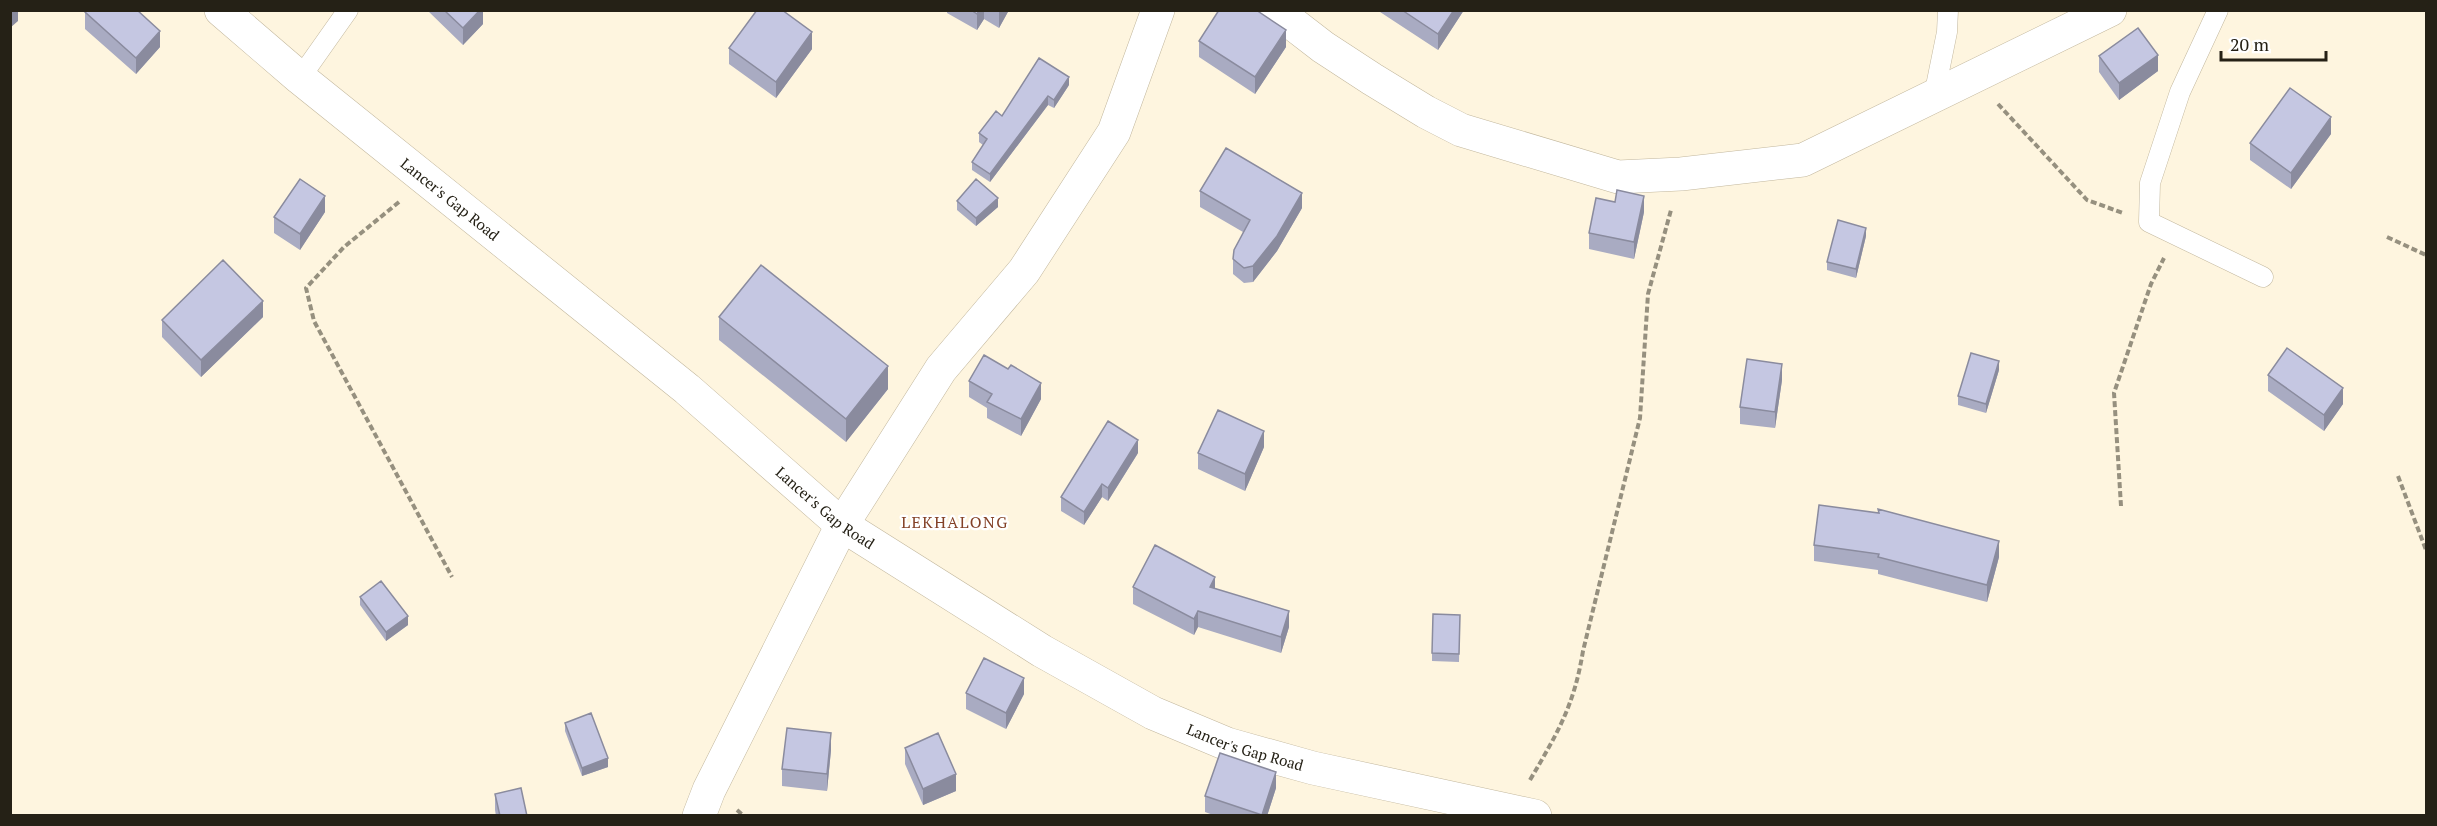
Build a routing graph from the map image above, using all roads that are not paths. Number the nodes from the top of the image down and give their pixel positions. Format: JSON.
{"nodes":[{"id":1,"x":221,"y":10,"type":"edge"},
{"id":2,"x":348,"y":10,"type":"edge"},
{"id":3,"x":1158,"y":10,"type":"edge"},
{"id":4,"x":1275,"y":10,"type":"edge"},
{"id":5,"x":1948,"y":10,"type":"edge"},
{"id":6,"x":2110,"y":10,"type":"edge"},
{"id":7,"x":2218,"y":10,"type":"edge"},
{"id":8,"x":300,"y":78,"type":"junction"},
{"id":9,"x":1934,"y":96,"type":"junction"},
{"id":10,"x":2263,"y":277,"type":"dead end"},
{"id":11,"x":842,"y":525,"type":"junction"},
{"id":12,"x":1524,"y":813,"type":"edge"},
{"id":13,"x":699,"y":816,"type":"edge"}],
"edges":[{"from":1,"to":8,"type":"street","name":"Lancer's Gap Road"},
{"from":2,"to":8,"type":"lane"},
{"from":3,"to":11,"type":"street"},
{"from":4,"to":9,"type":"street"},
{"from":5,"to":9,"type":"lane"},
{"from":6,"to":9,"type":"street"},
{"from":7,"to":10,"type":"lane"},
{"from":8,"to":11,"type":"street","name":"Lancer's Gap Road"},
{"from":11,"to":12,"type":"street","name":"Lancer's Gap Road"},
{"from":11,"to":13,"type":"street"}]}
